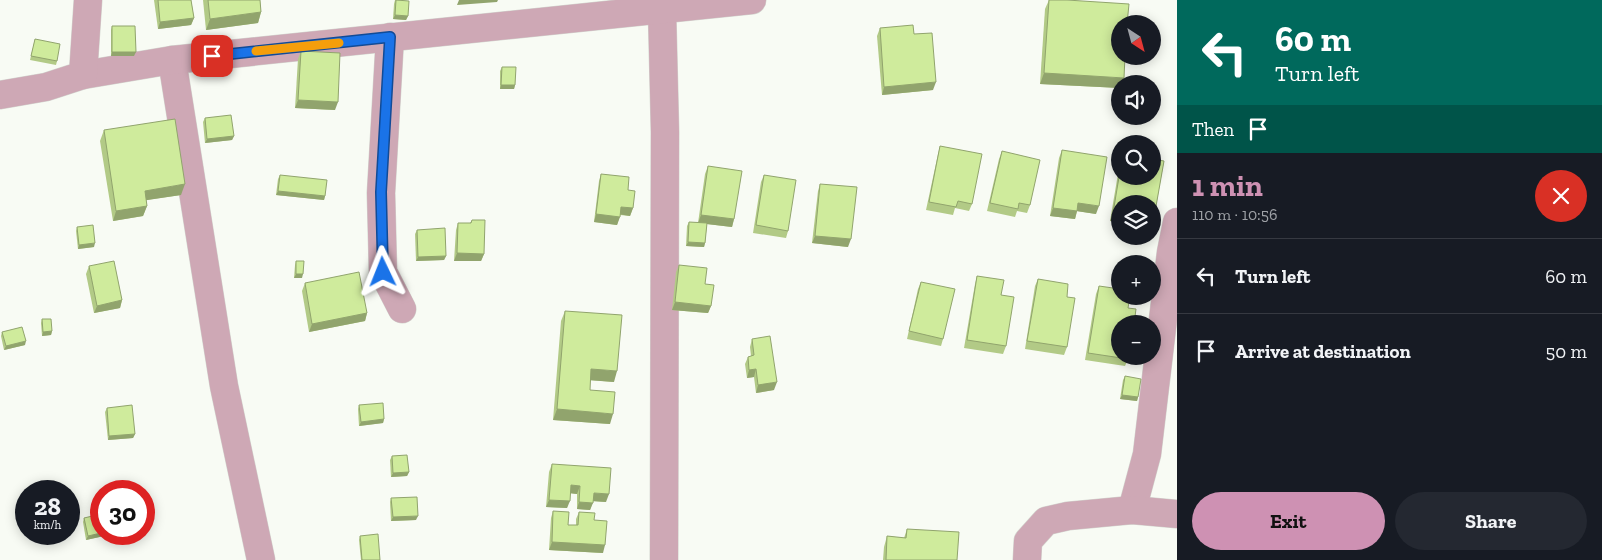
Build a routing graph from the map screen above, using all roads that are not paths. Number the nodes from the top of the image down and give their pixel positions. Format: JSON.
{"nodes":[{"id":1,"x":88,"y":0,"type":"edge"},
{"id":2,"x":752,"y":0,"type":"edge"},
{"id":3,"x":662,"y":9,"type":"junction"},
{"id":4,"x":390,"y":37,"type":"junction"},
{"id":5,"x":172,"y":60,"type":"junction"},
{"id":6,"x":83,"y":74,"type":"junction"},
{"id":7,"x":0,"y":96,"type":"edge"},
{"id":8,"x":1177,"y":222,"type":"edge"},
{"id":9,"x":402,"y":309,"type":"dead end"},
{"id":10,"x":1132,"y":510,"type":"junction"},
{"id":11,"x":1177,"y":514,"type":"edge"},
{"id":12,"x":261,"y":560,"type":"edge"},
{"id":13,"x":664,"y":560,"type":"edge"},
{"id":14,"x":1027,"y":560,"type":"edge"}],
"edges":[{"from":1,"to":6,"type":"street"},
{"from":2,"to":3,"type":"street"},
{"from":3,"to":4,"type":"street"},
{"from":3,"to":13,"type":"street"},
{"from":4,"to":5,"type":"street"},
{"from":4,"to":9,"type":"street"},
{"from":5,"to":6,"type":"street"},
{"from":5,"to":12,"type":"street"},
{"from":6,"to":7,"type":"street"},
{"from":8,"to":10,"type":"street"},
{"from":10,"to":11,"type":"street"},
{"from":10,"to":14,"type":"street"}]}
